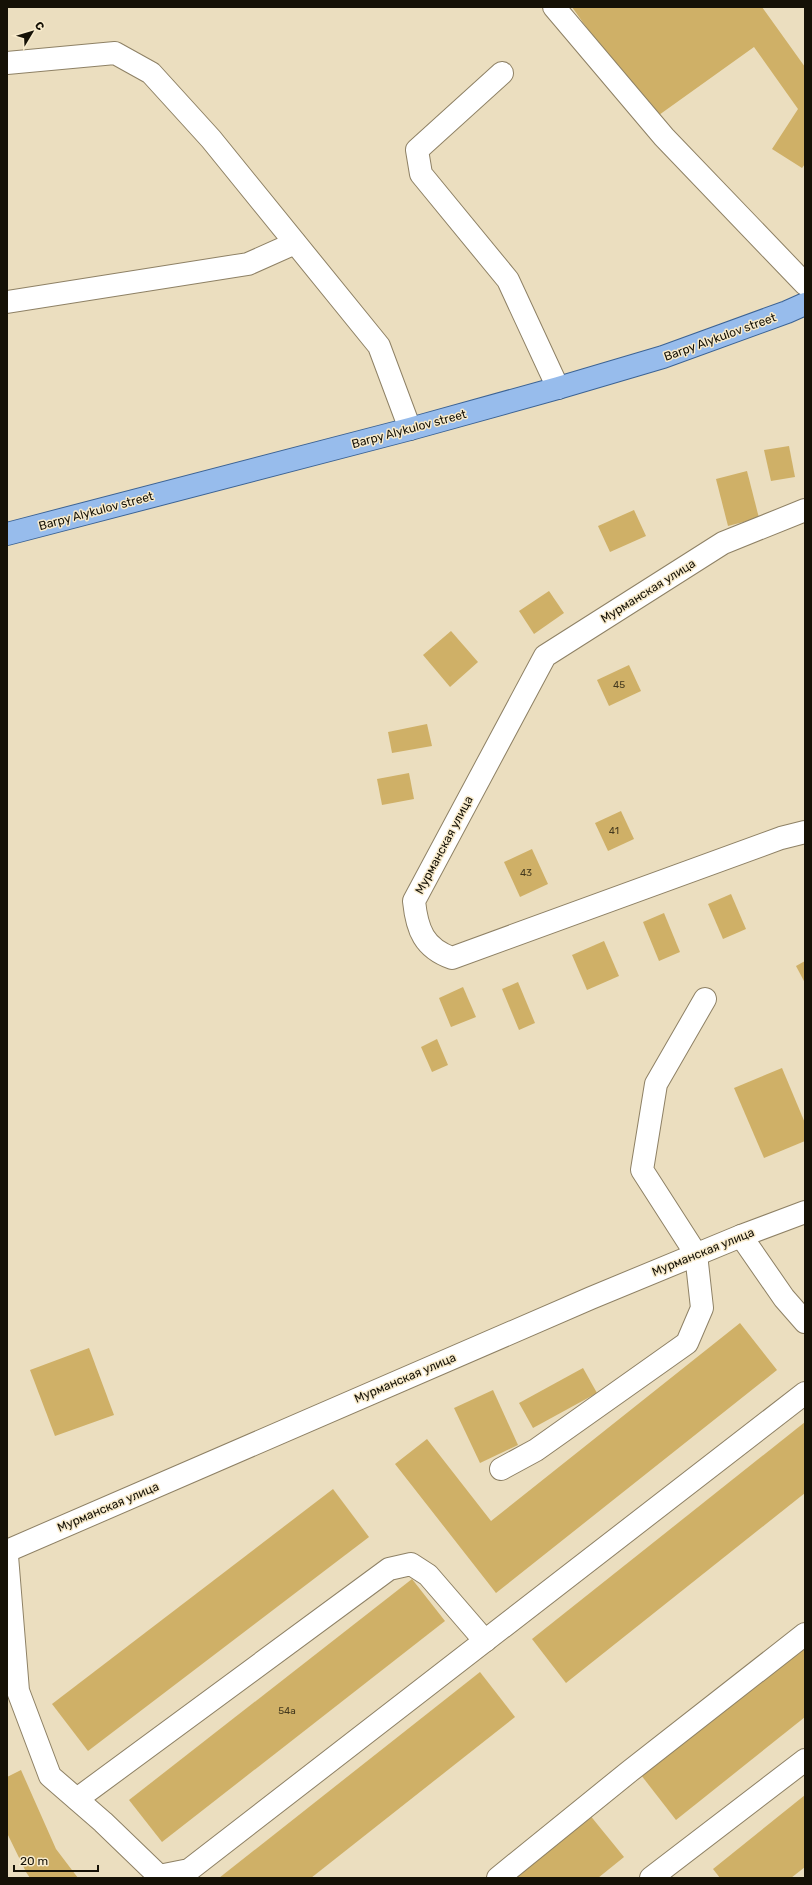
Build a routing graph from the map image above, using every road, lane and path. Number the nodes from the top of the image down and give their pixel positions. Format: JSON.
{"nodes":[{"id":1,"x":554,"y":7,"type":"edge"},
{"id":2,"x":7,"y":63,"type":"edge"},
{"id":3,"x":502,"y":73,"type":"dead end"},
{"id":4,"x":295,"y":243,"type":"junction"},
{"id":5,"x":805,"y":284,"type":"edge"},
{"id":6,"x":7,"y":302,"type":"edge"},
{"id":7,"x":805,"y":304,"type":"edge"},
{"id":8,"x":558,"y":388,"type":"junction"},
{"id":9,"x":410,"y":429,"type":"junction"},
{"id":10,"x":805,"y":510,"type":"edge"},
{"id":11,"x":7,"y":534,"type":"edge"},
{"id":12,"x":805,"y":832,"type":"edge"},
{"id":13,"x":705,"y":999,"type":"dead end"},
{"id":14,"x":805,"y":1212,"type":"edge"},
{"id":15,"x":741,"y":1236,"type":"junction"},
{"id":16,"x":696,"y":1254,"type":"junction"},
{"id":17,"x":805,"y":1322,"type":"edge"},
{"id":18,"x":805,"y":1393,"type":"edge"},
{"id":19,"x":501,"y":1469,"type":"dead end"},
{"id":20,"x":7,"y":1551,"type":"edge"},
{"id":21,"x":7,"y":1556,"type":"edge"},
{"id":22,"x":805,"y":1634,"type":"edge"},
{"id":23,"x":485,"y":1641,"type":"junction"},
{"id":24,"x":805,"y":1760,"type":"edge"},
{"id":25,"x":77,"y":1799,"type":"junction"},
{"id":26,"x":498,"y":1878,"type":"edge"},
{"id":27,"x":651,"y":1878,"type":"edge"}],
"edges":[{"from":1,"to":5,"type":"street"},
{"from":2,"to":4,"type":"street"},
{"from":3,"to":8,"type":"street"},
{"from":4,"to":6,"type":"street"},
{"from":4,"to":9,"type":"street"},
{"from":7,"to":8,"type":"main road","name":"Barpy Alykulov street"},
{"from":8,"to":9,"type":"main road","name":"Barpy Alykulov street"},
{"from":9,"to":11,"type":"main road","name":"Barpy Alykulov street"},
{"from":10,"to":12,"type":"street","name":"Мурманская улица"},
{"from":13,"to":16,"type":"street"},
{"from":14,"to":15,"type":"street","name":"Мурманская улица"},
{"from":15,"to":16,"type":"street","name":"Мурманская улица"},
{"from":15,"to":17,"type":"street"},
{"from":16,"to":19,"type":"street"},
{"from":16,"to":20,"type":"street","name":"Мурманская улица"},
{"from":18,"to":23,"type":"street"},
{"from":21,"to":25,"type":"street"},
{"from":22,"to":26,"type":"street"},
{"from":23,"to":25,"type":"street"},
{"from":23,"to":25,"type":"street"},
{"from":24,"to":27,"type":"street"}]}
